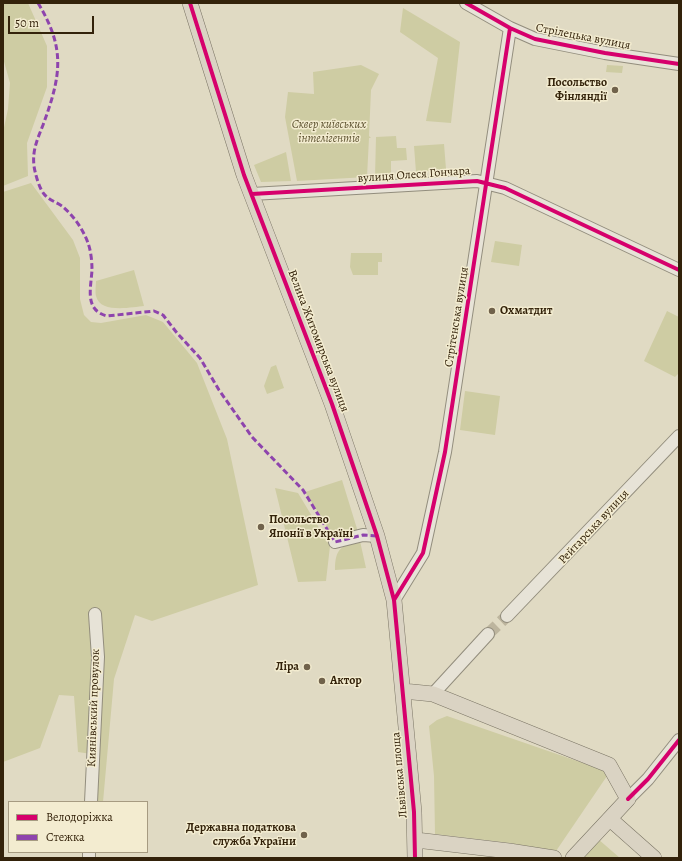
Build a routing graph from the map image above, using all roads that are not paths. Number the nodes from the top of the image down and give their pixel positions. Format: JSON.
{"nodes":[{"id":1,"x":190,"y":3,"type":"edge"},
{"id":2,"x":466,"y":3,"type":"edge"},
{"id":3,"x":510,"y":28,"type":"junction"},
{"id":4,"x":679,"y":64,"type":"edge"},
{"id":5,"x":488,"y":182,"type":"junction"},
{"id":6,"x":252,"y":194,"type":"junction"},
{"id":7,"x":679,"y":270,"type":"edge"},
{"id":8,"x":679,"y":436,"type":"edge"},
{"id":9,"x":377,"y":536,"type":"junction"},
{"id":10,"x":335,"y":542,"type":"dead end"},
{"id":11,"x":394,"y":600,"type":"junction"},
{"id":12,"x":95,"y":614,"type":"dead end"},
{"id":13,"x":507,"y":616,"type":"tunnel mouth"},
{"id":14,"x":488,"y":634,"type":"tunnel mouth"},
{"id":15,"x":402,"y":691,"type":"junction"},
{"id":16,"x":433,"y":694,"type":"junction"},
{"id":17,"x":679,"y":740,"type":"edge"},
{"id":18,"x":628,"y":799,"type":"junction"},
{"id":19,"x":91,"y":801,"type":"edge"},
{"id":20,"x":610,"y":819,"type":"junction"},
{"id":21,"x":416,"y":840,"type":"junction"},
{"id":22,"x":415,"y":858,"type":"edge"},
{"id":23,"x":554,"y":858,"type":"edge"},
{"id":24,"x":573,"y":858,"type":"edge"},
{"id":25,"x":654,"y":858,"type":"edge"}],
"edges":[{"from":1,"to":6,"type":"main road","name":"Велика Житомирська вулиця"},
{"from":2,"to":3,"type":"street","name":"Стрілецька вулиця"},
{"from":3,"to":4,"type":"street","name":"Стрілецька вулиця"},
{"from":3,"to":5,"type":"street","name":"Стрітенська вулиця"},
{"from":5,"to":6,"type":"street","name":"вулиця Олеся Гончара"},
{"from":5,"to":7,"type":"street","name":"вулиця Олеся Гончара"},
{"from":5,"to":11,"type":"street","name":"Стрітенська вулиця"},
{"from":6,"to":9,"type":"main road","name":"Велика Житомирська вулиця"},
{"from":8,"to":13,"type":"street","name":"Рейтарська вулиця"},
{"from":9,"to":10,"type":"street"},
{"from":9,"to":11,"type":"main road","name":"Велика Житомирська вулиця"},
{"from":11,"to":15,"type":"main road","name":"Велика Житомирська вулиця"},
{"from":12,"to":19,"type":"street","name":"Киянівський провулок"},
{"from":14,"to":16,"type":"street"},
{"from":15,"to":16,"type":"main road"},
{"from":15,"to":21,"type":"main road","name":"Львівська площа"},
{"from":16,"to":18,"type":"main road"},
{"from":17,"to":18,"type":"street"},
{"from":18,"to":20,"type":"main road"},
{"from":20,"to":24,"type":"main road"},
{"from":20,"to":25,"type":"main road"},
{"from":21,"to":22,"type":"main road","name":"Львівська площа"},
{"from":21,"to":23,"type":"main road"}]}
